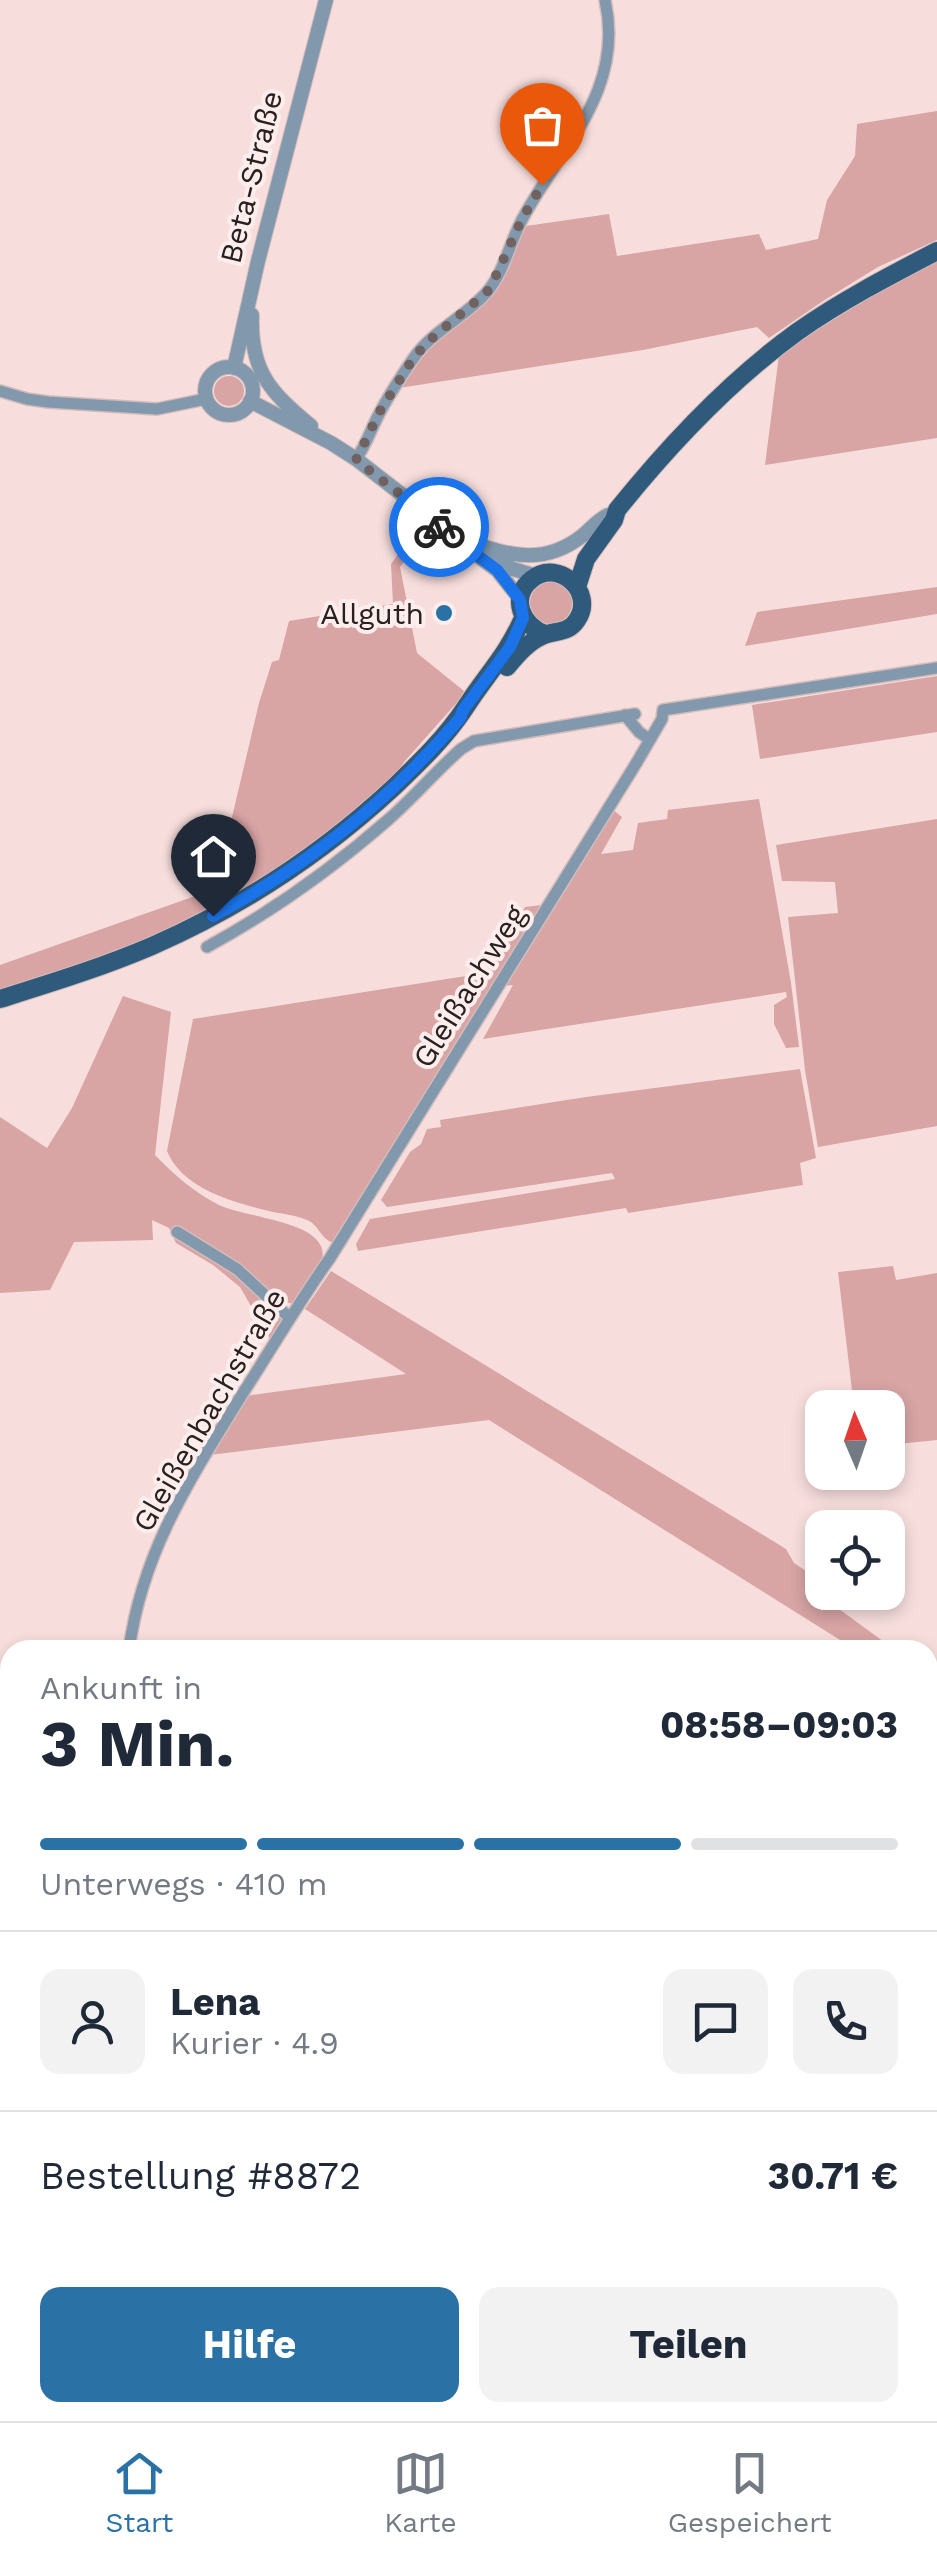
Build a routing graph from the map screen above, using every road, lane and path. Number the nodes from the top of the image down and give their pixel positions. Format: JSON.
{"nodes":[{"id":1,"x":326,"y":0,"type":"edge"},
{"id":2,"x":606,"y":0,"type":"edge"},
{"id":3,"x":937,"y":251,"type":"edge"},
{"id":4,"x":252,"y":284,"type":"junction"},
{"id":5,"x":234,"y":368,"type":"junction"},
{"id":6,"x":0,"y":391,"type":"edge"},
{"id":7,"x":206,"y":399,"type":"junction"},
{"id":8,"x":250,"y":401,"type":"junction"},
{"id":9,"x":330,"y":443,"type":"junction"},
{"id":10,"x":356,"y":460,"type":"junction"},
{"id":11,"x":418,"y":508,"type":"junction"},
{"id":12,"x":612,"y":513,"type":"junction"},
{"id":13,"x":473,"y":544,"type":"junction"},
{"id":14,"x":556,"y":572,"type":"junction"},
{"id":15,"x":536,"y":576,"type":"junction"},
{"id":16,"x":577,"y":587,"type":"junction"},
{"id":17,"x":522,"y":609,"type":"junction"},
{"id":18,"x":545,"y":634,"type":"junction"},
{"id":19,"x":937,"y":668,"type":"edge"},
{"id":20,"x":460,"y":718,"type":"junction"},
{"id":21,"x":649,"y":739,"type":"junction"},
{"id":22,"x":208,"y":947,"type":"dead end"},
{"id":23,"x":0,"y":999,"type":"edge"},
{"id":24,"x":177,"y":1232,"type":"dead end"},
{"id":25,"x":330,"y":1258,"type":"joint"},
{"id":26,"x":290,"y":1318,"type":"junction"},
{"id":27,"x":131,"y":1640,"type":"edge"}],
"edges":[{"from":1,"to":4,"type":"street","name":"Beta-Straße"},
{"from":2,"to":10,"type":"street"},
{"from":3,"to":12,"type":"main road"},
{"from":4,"to":5,"type":"street","name":"Beta-Straße"},
{"from":4,"to":9,"type":"street"},
{"from":5,"to":7,"type":"street"},
{"from":5,"to":8,"type":"street"},
{"from":6,"to":7,"type":"street"},
{"from":7,"to":8,"type":"street"},
{"from":8,"to":9,"type":"street"},
{"from":9,"to":10,"type":"street"},
{"from":10,"to":11,"type":"street"},
{"from":11,"to":13,"type":"street"},
{"from":11,"to":17,"type":"street"},
{"from":12,"to":13,"type":"street"},
{"from":12,"to":14,"type":"main road"},
{"from":12,"to":16,"type":"main road"},
{"from":13,"to":15,"type":"street"},
{"from":14,"to":15,"type":"main road"},
{"from":14,"to":16,"type":"main road"},
{"from":15,"to":17,"type":"main road"},
{"from":16,"to":18,"type":"main road"},
{"from":17,"to":18,"type":"main road"},
{"from":17,"to":20,"type":"main road"},
{"from":18,"to":20,"type":"main road"},
{"from":19,"to":21,"type":"street","name":"Gleißachweg"},
{"from":20,"to":23,"type":"main road"},
{"from":21,"to":22,"type":"street"},
{"from":21,"to":25,"type":"street","name":"Gleißachweg"},
{"from":24,"to":26,"type":"street"},
{"from":25,"to":26,"type":"street","name":"Gleißenbachstraße"},
{"from":26,"to":27,"type":"street","name":"Gleißenbachstraße"}]}
